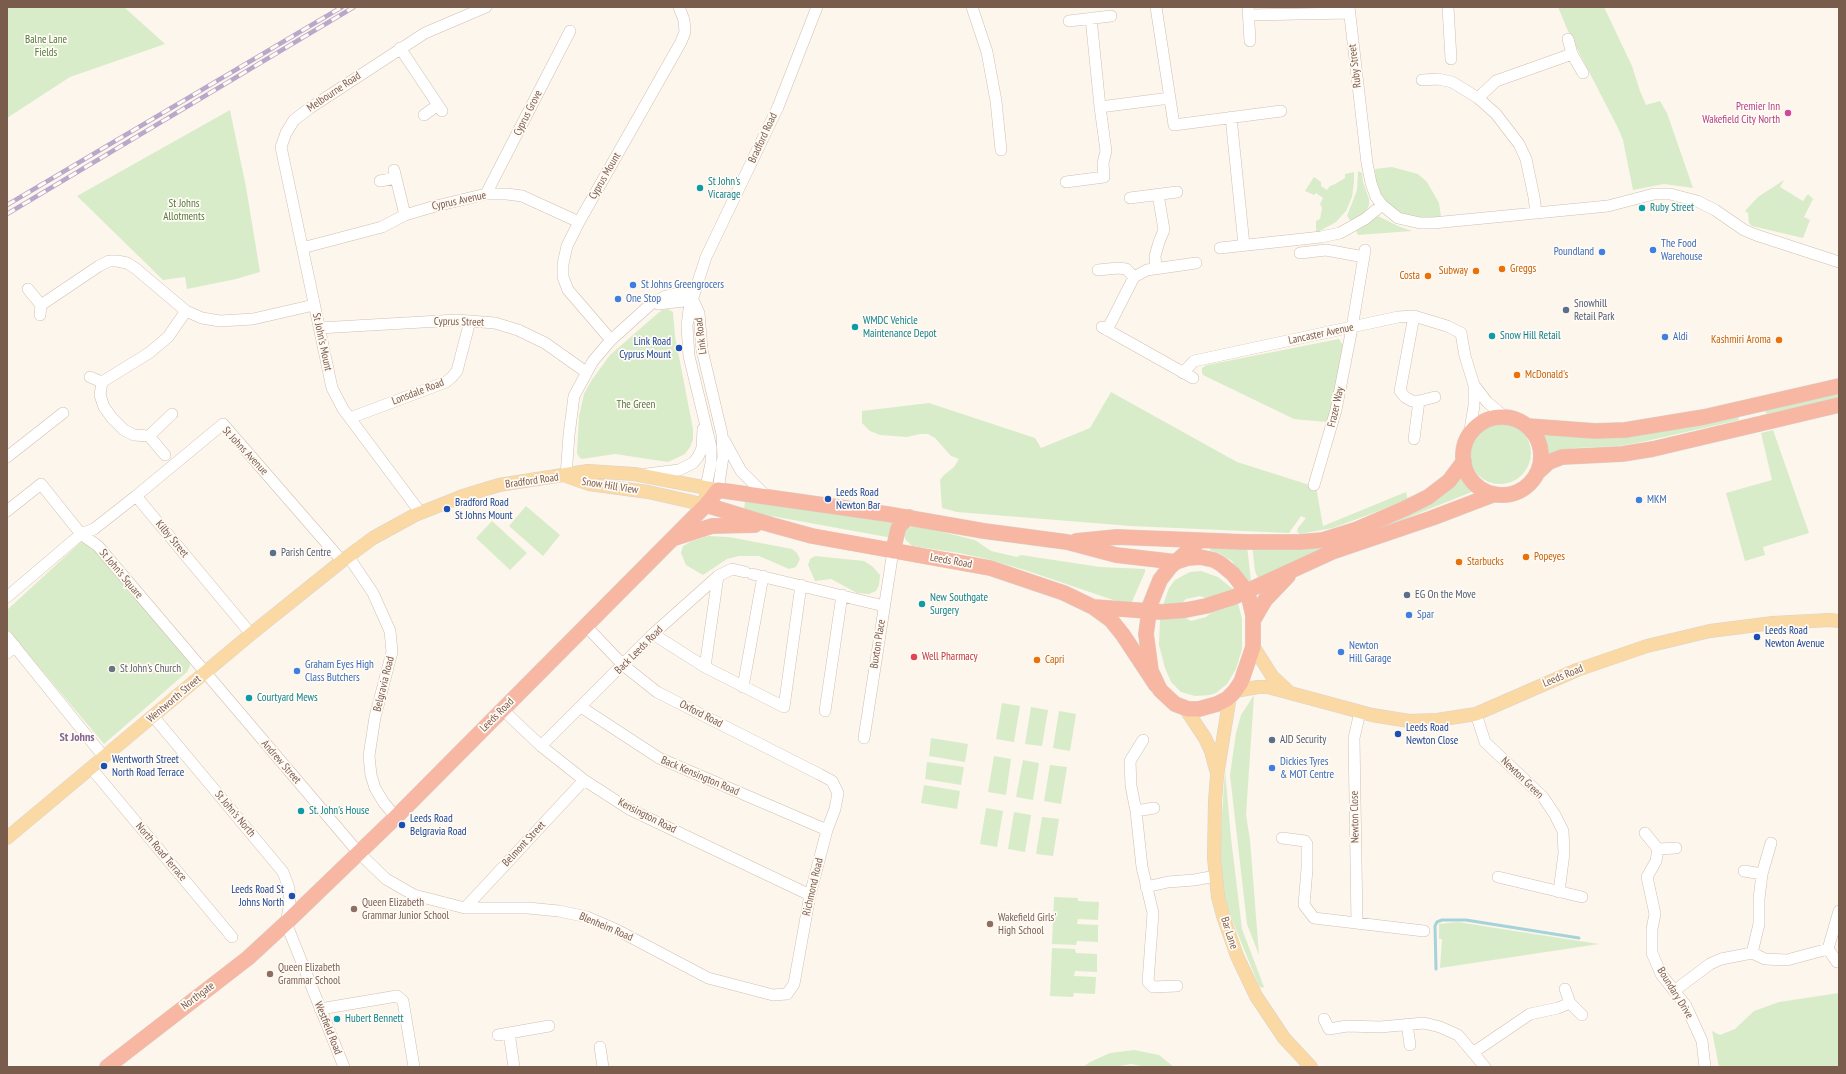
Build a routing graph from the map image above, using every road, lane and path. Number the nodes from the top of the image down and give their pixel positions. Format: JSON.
{"nodes":[{"id":1,"x":486,"y":7,"type":"edge"},
{"id":2,"x":679,"y":7,"type":"edge"},
{"id":3,"x":817,"y":7,"type":"edge"},
{"id":4,"x":972,"y":7,"type":"edge"},
{"id":5,"x":1156,"y":7,"type":"edge"},
{"id":6,"x":1448,"y":7,"type":"edge"},
{"id":7,"x":1349,"y":10,"type":"edge"},
{"id":8,"x":1249,"y":11,"type":"edge"},
{"id":9,"x":1111,"y":16,"type":"dead end"},
{"id":10,"x":1091,"y":18,"type":"junction"},
{"id":11,"x":1069,"y":21,"type":"dead end"},
{"id":12,"x":570,"y":31,"type":"dead end"},
{"id":13,"x":1568,"y":39,"type":"dead end"},
{"id":14,"x":1250,"y":41,"type":"dead end"},
{"id":15,"x":400,"y":48,"type":"junction"},
{"id":16,"x":1572,"y":54,"type":"junction"},
{"id":17,"x":1451,"y":59,"type":"dead end"},
{"id":18,"x":1582,"y":73,"type":"dead end"},
{"id":19,"x":1422,"y":80,"type":"dead end"},
{"id":20,"x":1170,"y":98,"type":"junction"},
{"id":21,"x":1478,"y":98,"type":"junction"},
{"id":22,"x":1100,"y":107,"type":"junction"},
{"id":23,"x":1281,"y":111,"type":"dead end"},
{"id":24,"x":424,"y":115,"type":"dead end"},
{"id":25,"x":1231,"y":117,"type":"junction"},
{"id":26,"x":281,"y":147,"type":"joint"},
{"id":27,"x":1001,"y":150,"type":"dead end"},
{"id":28,"x":380,"y":181,"type":"dead end"},
{"id":29,"x":1066,"y":182,"type":"dead end"},
{"id":30,"x":1177,"y":192,"type":"dead end"},
{"id":31,"x":486,"y":194,"type":"junction"},
{"id":32,"x":1158,"y":194,"type":"junction"},
{"id":33,"x":1130,"y":198,"type":"dead end"},
{"id":34,"x":1382,"y":205,"type":"junction"},
{"id":35,"x":1536,"y":213,"type":"junction"},
{"id":36,"x":406,"y":215,"type":"junction"},
{"id":37,"x":579,"y":222,"type":"junction"},
{"id":38,"x":1244,"y":245,"type":"junction"},
{"id":39,"x":302,"y":248,"type":"junction"},
{"id":40,"x":1220,"y":248,"type":"dead end"},
{"id":41,"x":1300,"y":253,"type":"dead end"},
{"id":42,"x":1839,"y":262,"type":"edge"},
{"id":43,"x":1196,"y":263,"type":"dead end"},
{"id":44,"x":1156,"y":269,"type":"junction"},
{"id":45,"x":1098,"y":270,"type":"dead end"},
{"id":46,"x":1134,"y":277,"type":"junction"},
{"id":47,"x":28,"y":289,"type":"dead end"},
{"id":48,"x":694,"y":295,"type":"junction"},
{"id":49,"x":314,"y":305,"type":"junction"},
{"id":50,"x":186,"y":311,"type":"junction"},
{"id":51,"x":1414,"y":316,"type":"junction"},
{"id":52,"x":470,"y":321,"type":"junction"},
{"id":53,"x":319,"y":328,"type":"junction"},
{"id":54,"x":1352,"y":328,"type":"junction"},
{"id":55,"x":611,"y":340,"type":"junction"},
{"id":56,"x":586,"y":372,"type":"junction"},
{"id":57,"x":90,"y":377,"type":"dead end"},
{"id":58,"x":102,"y":382,"type":"junction"},
{"id":59,"x":1474,"y":385,"type":"junction"},
{"id":60,"x":1839,"y":386,"type":"edge"},
{"id":61,"x":1435,"y":396,"type":"dead end"},
{"id":62,"x":1419,"y":401,"type":"junction"},
{"id":63,"x":1839,"y":405,"type":"edge"},
{"id":64,"x":62,"y":413,"type":"dead end"},
{"id":65,"x":703,"y":413,"type":"junction"},
{"id":66,"x":172,"y":414,"type":"dead end"},
{"id":67,"x":1505,"y":417,"type":"junction"},
{"id":68,"x":350,"y":418,"type":"junction"},
{"id":69,"x":1527,"y":426,"type":"junction"},
{"id":70,"x":722,"y":434,"type":"junction"},
{"id":71,"x":149,"y":436,"type":"junction"},
{"id":72,"x":1469,"y":436,"type":"junction"},
{"id":73,"x":1414,"y":439,"type":"dead end"},
{"id":74,"x":165,"y":455,"type":"dead end"},
{"id":75,"x":7,"y":457,"type":"edge"},
{"id":76,"x":1464,"y":461,"type":"junction"},
{"id":77,"x":1537,"y":473,"type":"junction"},
{"id":78,"x":642,"y":475,"type":"junction"},
{"id":79,"x":566,"y":476,"type":"junction"},
{"id":80,"x":1314,"y":485,"type":"dead end"},
{"id":81,"x":712,"y":488,"type":"junction"},
{"id":82,"x":1495,"y":494,"type":"junction"},
{"id":83,"x":136,"y":496,"type":"junction"},
{"id":84,"x":767,"y":497,"type":"junction"},
{"id":85,"x":706,"y":505,"type":"junction"},
{"id":86,"x":7,"y":511,"type":"edge"},
{"id":87,"x":420,"y":512,"type":"junction"},
{"id":88,"x":909,"y":518,"type":"junction"},
{"id":89,"x":772,"y":525,"type":"junction"},
{"id":90,"x":81,"y":534,"type":"junction"},
{"id":91,"x":670,"y":541,"type":"junction"},
{"id":92,"x":1200,"y":541,"type":"junction"},
{"id":93,"x":1067,"y":542,"type":"junction"},
{"id":94,"x":893,"y":551,"type":"junction"},
{"id":95,"x":345,"y":558,"type":"junction"},
{"id":96,"x":1176,"y":562,"type":"junction"},
{"id":97,"x":1296,"y":568,"type":"junction"},
{"id":98,"x":753,"y":574,"type":"junction"},
{"id":99,"x":718,"y":576,"type":"junction"},
{"id":100,"x":801,"y":585,"type":"junction"},
{"id":101,"x":1246,"y":592,"type":"junction"},
{"id":102,"x":842,"y":595,"type":"junction"},
{"id":103,"x":7,"y":597,"type":"edge"},
{"id":104,"x":884,"y":606,"type":"junction"},
{"id":105,"x":1093,"y":607,"type":"junction"},
{"id":106,"x":1149,"y":612,"type":"junction"},
{"id":107,"x":1254,"y":619,"type":"junction"},
{"id":108,"x":1839,"y":622,"type":"edge"},
{"id":109,"x":586,"y":626,"type":"junction"},
{"id":110,"x":251,"y":634,"type":"junction"},
{"id":111,"x":653,"y":634,"type":"junction"},
{"id":112,"x":7,"y":637,"type":"edge"},
{"id":113,"x":1253,"y":646,"type":"junction"},
{"id":114,"x":11,"y":650,"type":"edge"},
{"id":115,"x":623,"y":665,"type":"junction"},
{"id":116,"x":705,"y":667,"type":"junction"},
{"id":117,"x":204,"y":673,"type":"junction"},
{"id":118,"x":1156,"y":685,"type":"junction"},
{"id":119,"x":743,"y":687,"type":"junction"},
{"id":120,"x":1291,"y":693,"type":"junction"},
{"id":121,"x":1233,"y":694,"type":"junction"},
{"id":122,"x":581,"y":707,"type":"junction"},
{"id":123,"x":1185,"y":708,"type":"junction"},
{"id":124,"x":502,"y":709,"type":"junction"},
{"id":125,"x":825,"y":711,"type":"dead end"},
{"id":126,"x":1360,"y":712,"type":"junction"},
{"id":127,"x":1476,"y":714,"type":"junction"},
{"id":128,"x":153,"y":716,"type":"junction"},
{"id":129,"x":864,"y":738,"type":"dead end"},
{"id":130,"x":1142,"y":740,"type":"dead end"},
{"id":131,"x":541,"y":746,"type":"junction"},
{"id":132,"x":104,"y":757,"type":"junction"},
{"id":133,"x":91,"y":768,"type":"junction"},
{"id":134,"x":1217,"y":776,"type":"junction"},
{"id":135,"x":584,"y":780,"type":"junction"},
{"id":136,"x":832,"y":781,"type":"joint"},
{"id":137,"x":1154,"y":808,"type":"dead end"},
{"id":138,"x":1136,"y":811,"type":"junction"},
{"id":139,"x":396,"y":817,"type":"junction"},
{"id":140,"x":827,"y":830,"type":"junction"},
{"id":141,"x":1645,"y":833,"type":"dead end"},
{"id":142,"x":7,"y":838,"type":"edge"},
{"id":143,"x":1282,"y":838,"type":"dead end"},
{"id":144,"x":1770,"y":843,"type":"dead end"},
{"id":145,"x":1676,"y":848,"type":"dead end"},
{"id":146,"x":1658,"y":849,"type":"junction"},
{"id":147,"x":358,"y":852,"type":"junction"},
{"id":148,"x":1744,"y":871,"type":"dead end"},
{"id":149,"x":1762,"y":874,"type":"junction"},
{"id":150,"x":1216,"y":876,"type":"junction"},
{"id":151,"x":1498,"y":877,"type":"dead end"},
{"id":152,"x":1146,"y":887,"type":"junction"},
{"id":153,"x":1559,"y":892,"type":"junction"},
{"id":154,"x":810,"y":895,"type":"junction"},
{"id":155,"x":1582,"y":897,"type":"dead end"},
{"id":156,"x":465,"y":908,"type":"junction"},
{"id":157,"x":1839,"y":911,"type":"edge"},
{"id":158,"x":286,"y":923,"type":"junction"},
{"id":159,"x":1357,"y":923,"type":"junction"},
{"id":160,"x":1424,"y":931,"type":"dead end"},
{"id":161,"x":232,"y":937,"type":"dead end"},
{"id":162,"x":1828,"y":949,"type":"junction"},
{"id":163,"x":1752,"y":953,"type":"junction"},
{"id":164,"x":1837,"y":962,"type":"dead end"},
{"id":165,"x":1177,"y":986,"type":"dead end"},
{"id":166,"x":1565,"y":989,"type":"dead end"},
{"id":167,"x":1674,"y":991,"type":"junction"},
{"id":168,"x":787,"y":994,"type":"joint"},
{"id":169,"x":1570,"y":1003,"type":"junction"},
{"id":170,"x":320,"y":1009,"type":"junction"},
{"id":171,"x":1582,"y":1015,"type":"dead end"},
{"id":172,"x":1324,"y":1019,"type":"dead end"},
{"id":173,"x":1407,"y":1024,"type":"junction"},
{"id":174,"x":549,"y":1026,"type":"dead end"},
{"id":175,"x":1410,"y":1045,"type":"dead end"},
{"id":176,"x":600,"y":1047,"type":"dead end"},
{"id":177,"x":1474,"y":1052,"type":"junction"},
{"id":178,"x":107,"y":1067,"type":"edge"},
{"id":179,"x":344,"y":1067,"type":"edge"},
{"id":180,"x":414,"y":1067,"type":"edge"},
{"id":181,"x":514,"y":1067,"type":"edge"},
{"id":182,"x":603,"y":1067,"type":"edge"},
{"id":183,"x":1311,"y":1067,"type":"edge"},
{"id":184,"x":1485,"y":1067,"type":"edge"},
{"id":185,"x":1705,"y":1067,"type":"edge"}],
"edges":[{"from":1,"to":15,"type":"street","name":"Melbourne Road"},
{"from":2,"to":37,"type":"street","name":"Cyprus Mount"},
{"from":3,"to":48,"type":"street","name":"Bradford Road"},
{"from":4,"to":27,"type":"street"},
{"from":5,"to":20,"type":"street"},
{"from":6,"to":17,"type":"street"},
{"from":7,"to":8,"type":"street"},
{"from":7,"to":34,"type":"street","name":"Ruby Street"},
{"from":8,"to":14,"type":"street"},
{"from":9,"to":10,"type":"street"},
{"from":10,"to":11,"type":"street"},
{"from":10,"to":22,"type":"street"},
{"from":12,"to":31,"type":"street","name":"Cyprus Grove"},
{"from":13,"to":16,"type":"street"},
{"from":15,"to":24,"type":"street"},
{"from":15,"to":26,"type":"street","name":"Melbourne Road"},
{"from":16,"to":18,"type":"street"},
{"from":16,"to":21,"type":"street"},
{"from":19,"to":21,"type":"street"},
{"from":20,"to":22,"type":"street"},
{"from":20,"to":25,"type":"street"},
{"from":21,"to":35,"type":"street"},
{"from":22,"to":29,"type":"street"},
{"from":23,"to":25,"type":"street"},
{"from":25,"to":38,"type":"street"},
{"from":26,"to":39,"type":"street","name":"St John's Mount"},
{"from":28,"to":36,"type":"street"},
{"from":30,"to":32,"type":"street"},
{"from":31,"to":36,"type":"street","name":"Cyprus Avenue"},
{"from":31,"to":37,"type":"street","name":"Cyprus Avenue"},
{"from":32,"to":33,"type":"street"},
{"from":32,"to":44,"type":"street"},
{"from":34,"to":35,"type":"street","name":"Ruby Street"},
{"from":34,"to":38,"type":"street"},
{"from":35,"to":42,"type":"street","name":"Ruby Street"},
{"from":36,"to":39,"type":"street","name":"Cyprus Avenue"},
{"from":37,"to":55,"type":"street","name":"Cyprus Mount"},
{"from":38,"to":40,"type":"street"},
{"from":39,"to":49,"type":"street","name":"St John's Mount"},
{"from":41,"to":54,"type":"street","name":"Frazer Way"},
{"from":43,"to":44,"type":"street"},
{"from":44,"to":46,"type":"street"},
{"from":45,"to":46,"type":"street"},
{"from":46,"to":54,"type":"street","name":"Lancaster Avenue"},
{"from":47,"to":50,"type":"street"},
{"from":48,"to":55,"type":"street","name":"Bradford Road"},
{"from":48,"to":65,"type":"street","name":"Link Road"},
{"from":48,"to":70,"type":"street","name":"Link Road"},
{"from":49,"to":50,"type":"street"},
{"from":49,"to":53,"type":"street","name":"St John's Mount"},
{"from":50,"to":58,"type":"street"},
{"from":51,"to":54,"type":"street","name":"Lancaster Avenue"},
{"from":51,"to":59,"type":"street","name":"Lancaster Avenue"},
{"from":51,"to":62,"type":"street"},
{"from":52,"to":53,"type":"street","name":"Cyprus Street"},
{"from":52,"to":56,"type":"street","name":"Cyprus Street"},
{"from":52,"to":68,"type":"street","name":"Lonsdale Road"},
{"from":53,"to":68,"type":"street","name":"St John's Mount"},
{"from":54,"to":80,"type":"street","name":"Frazer Way"},
{"from":55,"to":56,"type":"street","name":"Bradford Road"},
{"from":56,"to":79,"type":"street","name":"Bradford Road"},
{"from":57,"to":58,"type":"street"},
{"from":58,"to":71,"type":"street"},
{"from":59,"to":67,"type":"street"},
{"from":59,"to":72,"type":"street"},
{"from":60,"to":69,"type":"highway"},
{"from":61,"to":62,"type":"street"},
{"from":62,"to":73,"type":"street"},
{"from":63,"to":77,"type":"highway"},
{"from":64,"to":75,"type":"street"},
{"from":65,"to":78,"type":"street"},
{"from":65,"to":81,"type":"street","name":"Link Road"},
{"from":66,"to":71,"type":"street"},
{"from":67,"to":69,"type":"highway"},
{"from":67,"to":72,"type":"highway"},
{"from":68,"to":87,"type":"street","name":"St John's Mount"},
{"from":69,"to":77,"type":"highway"},
{"from":70,"to":81,"type":"street","name":"Link Road"},
{"from":70,"to":84,"type":"street"},
{"from":71,"to":74,"type":"street"},
{"from":72,"to":76,"type":"highway"},
{"from":76,"to":82,"type":"highway"},
{"from":76,"to":92,"type":"highway"},
{"from":77,"to":82,"type":"highway"},
{"from":78,"to":79,"type":"main road","name":"Snow Hill View"},
{"from":78,"to":81,"type":"main road","name":"Snow Hill View"},
{"from":79,"to":85,"type":"main road","name":"Snow Hill View"},
{"from":79,"to":87,"type":"main road","name":"Bradford Road"},
{"from":81,"to":84,"type":"highway"},
{"from":81,"to":85,"type":"highway","name":"Leeds Road"},
{"from":82,"to":97,"type":"highway"},
{"from":83,"to":90,"type":"street"},
{"from":83,"to":95,"type":"street","name":"St Johns Avenue"},
{"from":83,"to":110,"type":"street","name":"Kilby Street"},
{"from":84,"to":88,"type":"highway"},
{"from":85,"to":89,"type":"highway","name":"Leeds Road"},
{"from":85,"to":91,"type":"highway","name":"Leeds Road"},
{"from":86,"to":90,"type":"street","name":"St John's Square"},
{"from":87,"to":95,"type":"main road","name":"Bradford Road"},
{"from":88,"to":93,"type":"highway"},
{"from":88,"to":94,"type":"highway"},
{"from":89,"to":91,"type":"highway"},
{"from":89,"to":94,"type":"highway","name":"Leeds Road"},
{"from":90,"to":103,"type":"street"},
{"from":90,"to":117,"type":"street","name":"St John's Square"},
{"from":91,"to":109,"type":"highway","name":"Leeds Road"},
{"from":92,"to":93,"type":"highway"},
{"from":92,"to":96,"type":"highway"},
{"from":93,"to":96,"type":"highway"},
{"from":94,"to":104,"type":"street","name":"Buxton Place"},
{"from":94,"to":105,"type":"highway","name":"Leeds Road"},
{"from":95,"to":110,"type":"main road","name":"Wentworth Street"},
{"from":95,"to":139,"type":"street","name":"Belgravia Road"},
{"from":96,"to":101,"type":"highway"},
{"from":96,"to":106,"type":"highway"},
{"from":97,"to":101,"type":"highway"},
{"from":97,"to":107,"type":"highway"},
{"from":98,"to":99,"type":"street","name":"Back Leeds Road"},
{"from":98,"to":100,"type":"street","name":"Back Leeds Road"},
{"from":98,"to":119,"type":"street"},
{"from":99,"to":111,"type":"street","name":"Back Leeds Road"},
{"from":99,"to":116,"type":"street"},
{"from":100,"to":102,"type":"street","name":"Back Leeds Road"},
{"from":100,"to":119,"type":"street"},
{"from":101,"to":106,"type":"highway"},
{"from":101,"to":107,"type":"highway"},
{"from":102,"to":104,"type":"street","name":"Back Leeds Road"},
{"from":102,"to":125,"type":"street"},
{"from":104,"to":129,"type":"street","name":"Buxton Place"},
{"from":105,"to":106,"type":"highway"},
{"from":105,"to":118,"type":"highway","name":"Leeds Road"},
{"from":106,"to":118,"type":"highway"},
{"from":107,"to":113,"type":"highway"},
{"from":108,"to":127,"type":"main road","name":"Leeds Road"},
{"from":109,"to":115,"type":"street","name":"Oxford Road"},
{"from":109,"to":124,"type":"highway","name":"Leeds Road"},
{"from":110,"to":117,"type":"main road","name":"Wentworth Street"},
{"from":111,"to":115,"type":"street","name":"Back Leeds Road"},
{"from":111,"to":116,"type":"street"},
{"from":112,"to":114,"type":"street"},
{"from":113,"to":120,"type":"main road","name":"Leeds Road"},
{"from":113,"to":121,"type":"highway"},
{"from":114,"to":132,"type":"street"},
{"from":115,"to":122,"type":"street","name":"Back Leeds Road"},
{"from":115,"to":136,"type":"street","name":"Oxford Road"},
{"from":116,"to":119,"type":"street"},
{"from":117,"to":128,"type":"main road","name":"Wentworth Street"},
{"from":117,"to":147,"type":"street","name":"Andrew Street"},
{"from":118,"to":123,"type":"highway"},
{"from":120,"to":121,"type":"main road","name":"Leeds Road"},
{"from":120,"to":126,"type":"main road","name":"Leeds Road"},
{"from":121,"to":123,"type":"highway"},
{"from":121,"to":134,"type":"main road","name":"Bar Lane"},
{"from":122,"to":131,"type":"street","name":"Back Leeds Road"},
{"from":122,"to":140,"type":"street","name":"Back Kensington Road"},
{"from":123,"to":134,"type":"main road","name":"Bar Lane"},
{"from":124,"to":131,"type":"street","name":"Kensington Road"},
{"from":124,"to":139,"type":"highway","name":"Leeds Road"},
{"from":126,"to":127,"type":"main road","name":"Leeds Road"},
{"from":126,"to":159,"type":"street","name":"Newton Close"},
{"from":127,"to":153,"type":"street","name":"Newton Green"},
{"from":128,"to":132,"type":"main road","name":"Wentworth Street"},
{"from":128,"to":158,"type":"street","name":"St John's North"},
{"from":130,"to":138,"type":"street"},
{"from":131,"to":135,"type":"street","name":"Kensington Road"},
{"from":132,"to":133,"type":"main road","name":"Wentworth Street"},
{"from":133,"to":142,"type":"main road","name":"Wentworth Street"},
{"from":133,"to":161,"type":"street","name":"North Road Terrace"},
{"from":134,"to":150,"type":"main road","name":"Bar Lane"},
{"from":135,"to":154,"type":"street","name":"Kensington Road"},
{"from":135,"to":156,"type":"street","name":"Belmont Street"},
{"from":136,"to":140,"type":"street","name":"Richmond Road"},
{"from":137,"to":138,"type":"street"},
{"from":138,"to":152,"type":"street"},
{"from":139,"to":147,"type":"highway","name":"Leeds Road"},
{"from":140,"to":154,"type":"street","name":"Richmond Road"},
{"from":141,"to":146,"type":"street"},
{"from":143,"to":159,"type":"street"},
{"from":144,"to":149,"type":"street"},
{"from":145,"to":146,"type":"street"},
{"from":146,"to":167,"type":"street","name":"Boundary Drive"},
{"from":147,"to":156,"type":"street","name":"Blenheim Road"},
{"from":147,"to":158,"type":"highway","name":"Leeds Road"},
{"from":148,"to":149,"type":"street"},
{"from":149,"to":163,"type":"street"},
{"from":150,"to":152,"type":"street"},
{"from":150,"to":183,"type":"main road","name":"Bar Lane"},
{"from":151,"to":153,"type":"street"},
{"from":152,"to":165,"type":"street"},
{"from":153,"to":155,"type":"street"},
{"from":154,"to":168,"type":"street","name":"Richmond Road"},
{"from":156,"to":168,"type":"street","name":"Blenheim Road"},
{"from":157,"to":162,"type":"street"},
{"from":158,"to":170,"type":"street","name":"Westfield Road"},
{"from":158,"to":178,"type":"highway","name":"Northgate"},
{"from":159,"to":160,"type":"street"},
{"from":162,"to":163,"type":"street"},
{"from":162,"to":164,"type":"street"},
{"from":163,"to":167,"type":"street"},
{"from":166,"to":169,"type":"street"},
{"from":167,"to":185,"type":"street","name":"Boundary Drive"},
{"from":169,"to":171,"type":"street"},
{"from":169,"to":177,"type":"street"},
{"from":170,"to":179,"type":"street","name":"Westfield Road"},
{"from":170,"to":180,"type":"street"},
{"from":172,"to":173,"type":"street"},
{"from":173,"to":175,"type":"street"},
{"from":173,"to":177,"type":"street"},
{"from":174,"to":181,"type":"street"},
{"from":176,"to":182,"type":"street"},
{"from":177,"to":184,"type":"street"}]}
